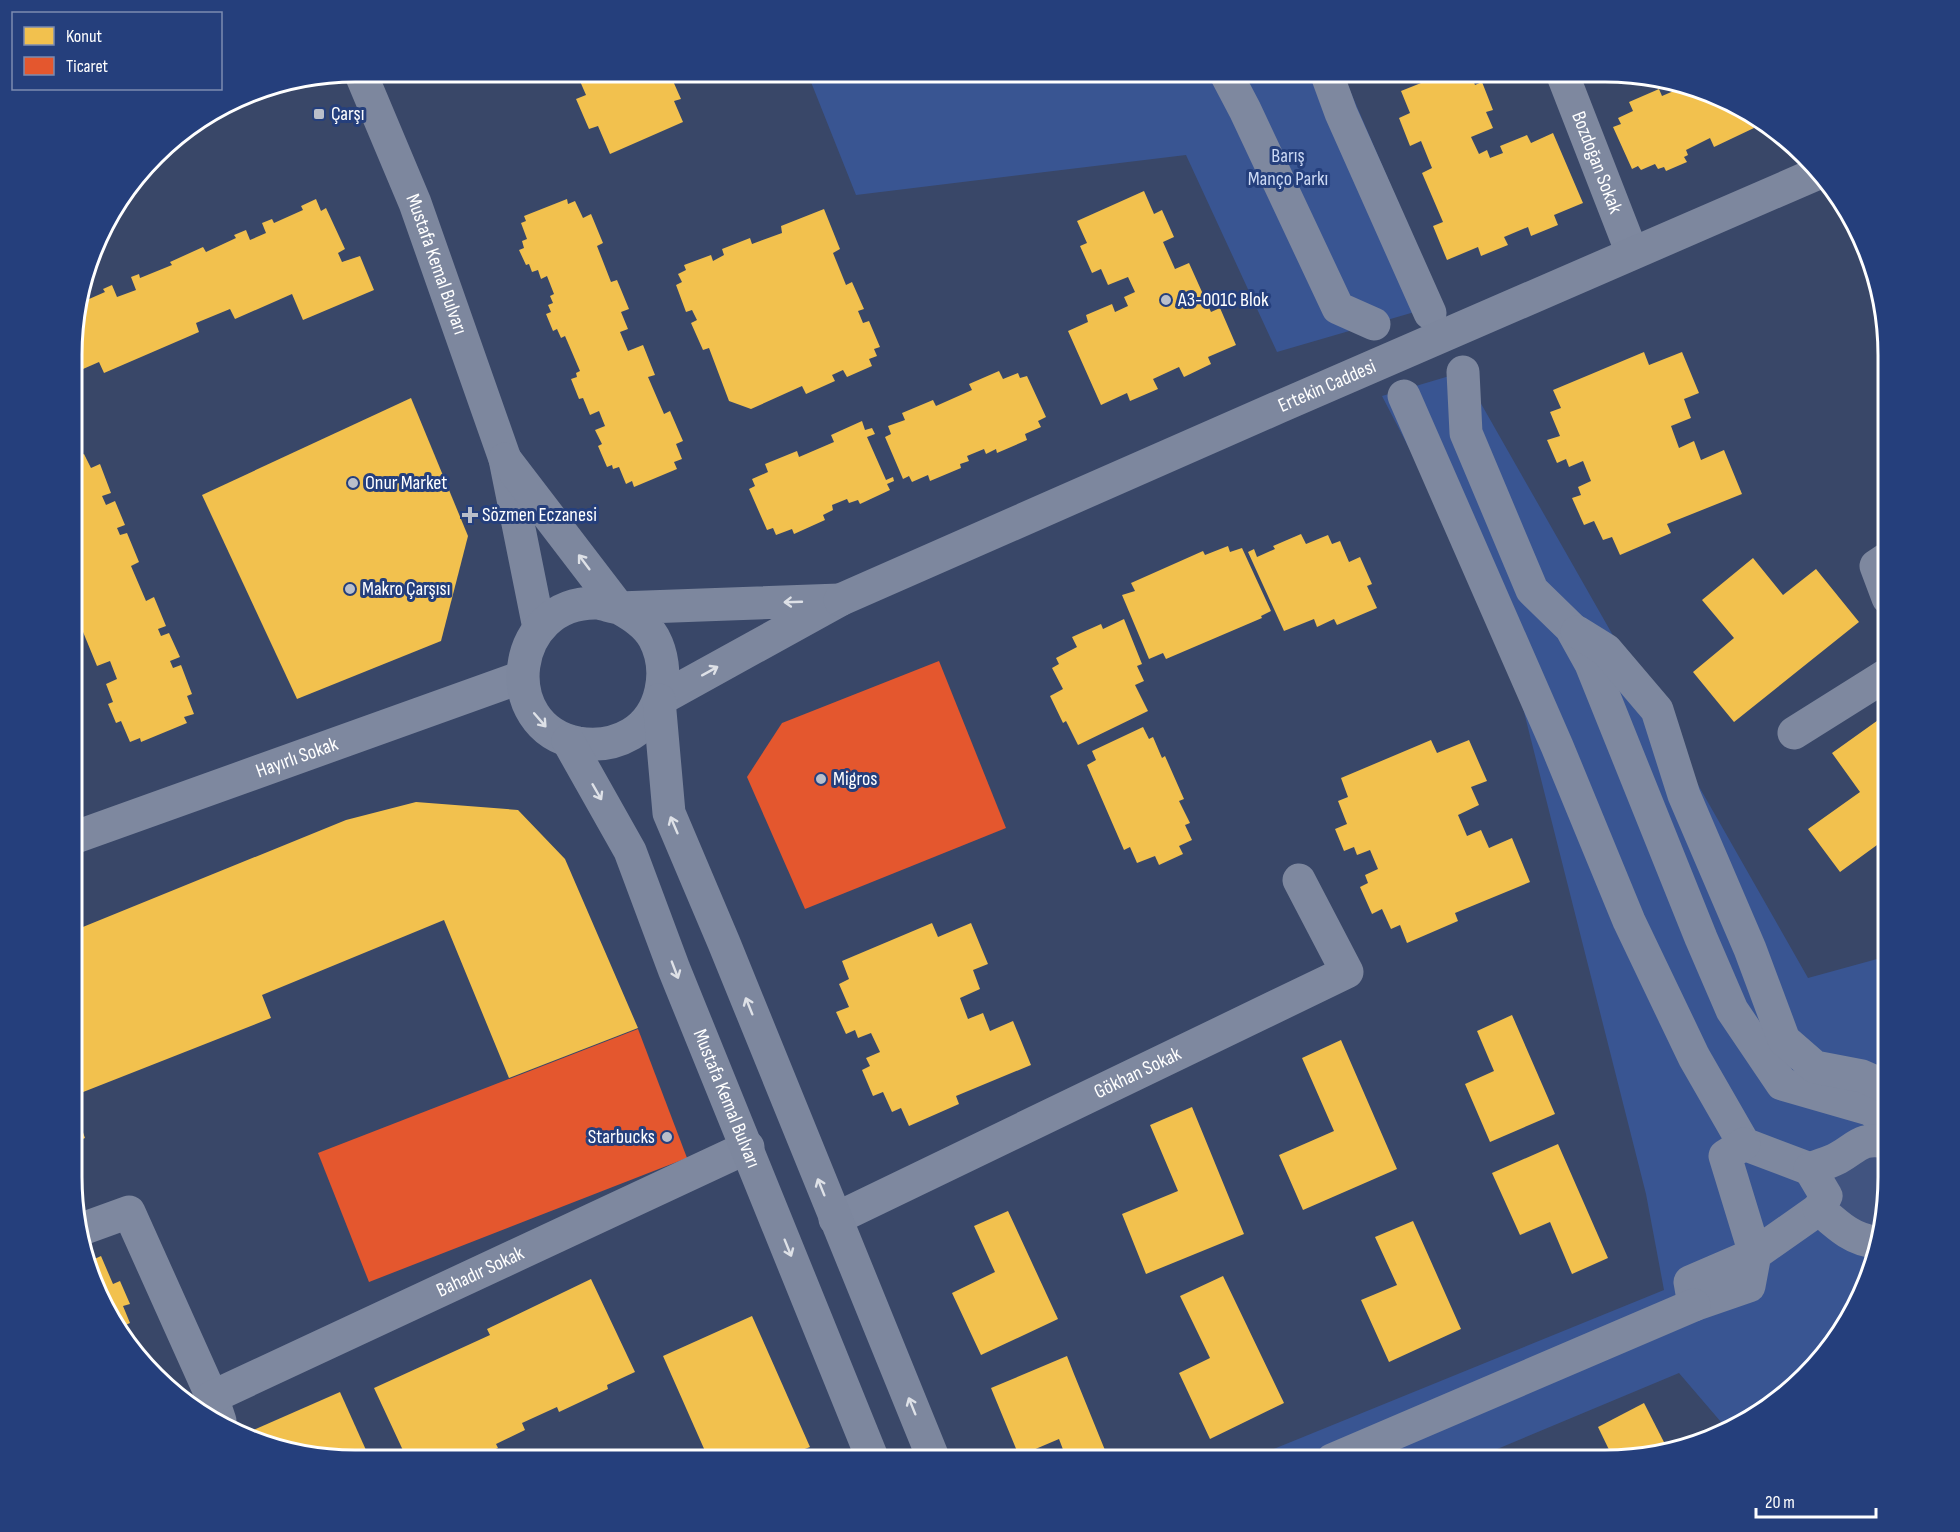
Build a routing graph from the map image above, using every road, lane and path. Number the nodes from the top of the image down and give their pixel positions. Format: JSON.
{"nodes":[{"id":1,"x":364,"y":82,"type":"edge"},
{"id":2,"x":1230,"y":82,"type":"edge"},
{"id":3,"x":1330,"y":82,"type":"edge"},
{"id":4,"x":1566,"y":82,"type":"edge"},
{"id":5,"x":1810,"y":176,"type":"edge"},
{"id":6,"x":1632,"y":253,"type":"junction"},
{"id":7,"x":1430,"y":313,"type":"dead end"},
{"id":8,"x":1374,"y":324,"type":"dead end"},
{"id":9,"x":1463,"y":372,"type":"dead end"},
{"id":10,"x":1404,"y":396,"type":"dead end"},
{"id":11,"x":504,"y":459,"type":"junction"},
{"id":12,"x":840,"y":600,"type":"junction"},
{"id":13,"x":619,"y":608,"type":"junction"},
{"id":14,"x":539,"y":628,"type":"junction"},
{"id":15,"x":1571,"y":628,"type":"junction"},
{"id":16,"x":522,"y":677,"type":"junction"},
{"id":17,"x":1878,"y":680,"type":"edge"},
{"id":18,"x":659,"y":700,"type":"junction"},
{"id":19,"x":1794,"y":733,"type":"dead end"},
{"id":20,"x":568,"y":741,"type":"junction"},
{"id":21,"x":82,"y":835,"type":"edge"},
{"id":22,"x":1299,"y":880,"type":"dead end"},
{"id":23,"x":1878,"y":1083,"type":"edge"},
{"id":24,"x":1878,"y":1116,"type":"edge"},
{"id":25,"x":1878,"y":1140,"type":"edge"},
{"id":26,"x":1744,"y":1144,"type":"junction"},
{"id":27,"x":748,"y":1148,"type":"junction"},
{"id":28,"x":1810,"y":1169,"type":"junction"},
{"id":29,"x":1819,"y":1209,"type":"junction"},
{"id":30,"x":835,"y":1219,"type":"junction"},
{"id":31,"x":88,"y":1227,"type":"edge"},
{"id":32,"x":1869,"y":1241,"type":"edge"},
{"id":33,"x":1755,"y":1254,"type":"junction"},
{"id":34,"x":216,"y":1409,"type":"edge"},
{"id":35,"x":869,"y":1450,"type":"edge"},
{"id":36,"x":930,"y":1450,"type":"edge"},
{"id":37,"x":1355,"y":1450,"type":"edge"}],
"edges":[{"from":1,"to":11,"type":"main road","name":"Mustafa Kemal Bulvarı"},
{"from":2,"to":8,"type":"street"},
{"from":3,"to":7,"type":"street"},
{"from":4,"to":6,"type":"street","name":"Bozdoğan Sokak"},
{"from":5,"to":6,"type":"main road","name":"Ertekin Caddesi"},
{"from":6,"to":12,"type":"main road","name":"Ertekin Caddesi"},
{"from":9,"to":15,"type":"street"},
{"from":10,"to":26,"type":"street"},
{"from":13,"to":11,"type":"main road","one_way":true},
{"from":11,"to":14,"type":"main road"},
{"from":12,"to":13,"type":"main road","one_way":true},
{"from":18,"to":12,"type":"main road","name":"Ertekin Caddesi","one_way":true},
{"from":13,"to":14,"type":"main road"},
{"from":13,"to":18,"type":"main road"},
{"from":14,"to":16,"type":"main road"},
{"from":15,"to":23,"type":"street"},
{"from":15,"to":24,"type":"street"},
{"from":16,"to":20,"type":"main road","one_way":true},
{"from":16,"to":21,"type":"street","name":"Hayırlı Sokak"},
{"from":17,"to":19,"type":"street"},
{"from":18,"to":20,"type":"main road"},
{"from":30,"to":18,"type":"main road","one_way":true},
{"from":20,"to":27,"type":"main road","name":"Mustafa Kemal Bulvarı","one_way":true},
{"from":22,"to":30,"type":"street","name":"Gökhan Sokak"},
{"from":25,"to":28,"type":"street"},
{"from":26,"to":28,"type":"street"},
{"from":26,"to":33,"type":"street"},
{"from":27,"to":34,"type":"street","name":"Bahadır Sokak"},
{"from":27,"to":35,"type":"main road","name":"Mustafa Kemal Bulvarı","one_way":true},
{"from":28,"to":29,"type":"street"},
{"from":29,"to":32,"type":"street"},
{"from":29,"to":33,"type":"street"},
{"from":36,"to":30,"type":"main road","one_way":true},
{"from":31,"to":34,"type":"street"},
{"from":33,"to":37,"type":"street"}]}
